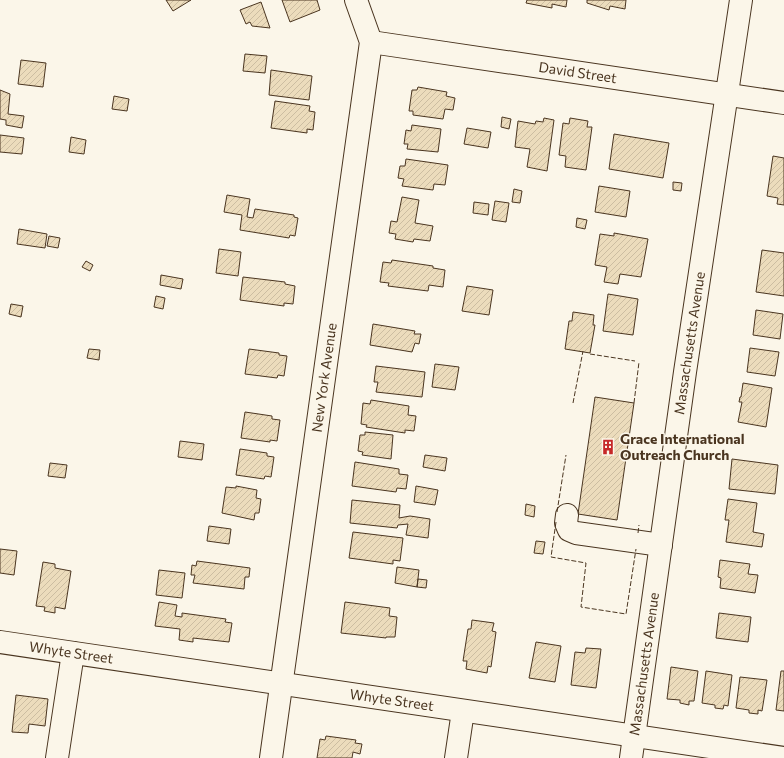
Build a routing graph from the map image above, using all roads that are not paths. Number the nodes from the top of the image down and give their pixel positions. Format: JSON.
{"nodes":[{"id":1,"x":356,"y":0,"type":"edge"},
{"id":2,"x":741,"y":0,"type":"edge"},
{"id":3,"x":372,"y":42,"type":"junction"},
{"id":4,"x":727,"y":94,"type":"junction"},
{"id":5,"x":784,"y":103,"type":"edge"},
{"id":6,"x":567,"y":515,"type":"dead end"},
{"id":7,"x":661,"y":545,"type":"junction"},
{"id":8,"x":0,"y":642,"type":"edge"},
{"id":9,"x":73,"y":653,"type":"junction"},
{"id":10,"x":282,"y":684,"type":"junction"},
{"id":11,"x":463,"y":712,"type":"junction"},
{"id":12,"x":634,"y":736,"type":"junction"},
{"id":13,"x":57,"y":758,"type":"edge"},
{"id":14,"x":272,"y":758,"type":"edge"},
{"id":15,"x":456,"y":758,"type":"edge"},
{"id":16,"x":632,"y":758,"type":"edge"},
{"id":17,"x":784,"y":758,"type":"edge"}],
"edges":[{"from":1,"to":3,"type":"street","name":"New York Avenue"},
{"from":2,"to":4,"type":"street","name":"Massachusetts Avenue"},
{"from":3,"to":4,"type":"street","name":"David Street"},
{"from":3,"to":10,"type":"street","name":"New York Avenue"},
{"from":4,"to":5,"type":"street","name":"David Street"},
{"from":4,"to":7,"type":"street","name":"Massachusetts Avenue"},
{"from":6,"to":7,"type":"street"},
{"from":7,"to":12,"type":"street","name":"Massachusetts Avenue"},
{"from":8,"to":9,"type":"street","name":"Whyte Street"},
{"from":9,"to":10,"type":"street","name":"Whyte Street"},
{"from":9,"to":13,"type":"street"},
{"from":10,"to":11,"type":"street","name":"Whyte Street"},
{"from":10,"to":14,"type":"street","name":"New York Avenue"},
{"from":11,"to":12,"type":"street","name":"Whyte Street"},
{"from":11,"to":15,"type":"street"},
{"from":12,"to":16,"type":"street","name":"Massachusetts Avenue"},
{"from":12,"to":17,"type":"street","name":"Whyte Street"}]}
